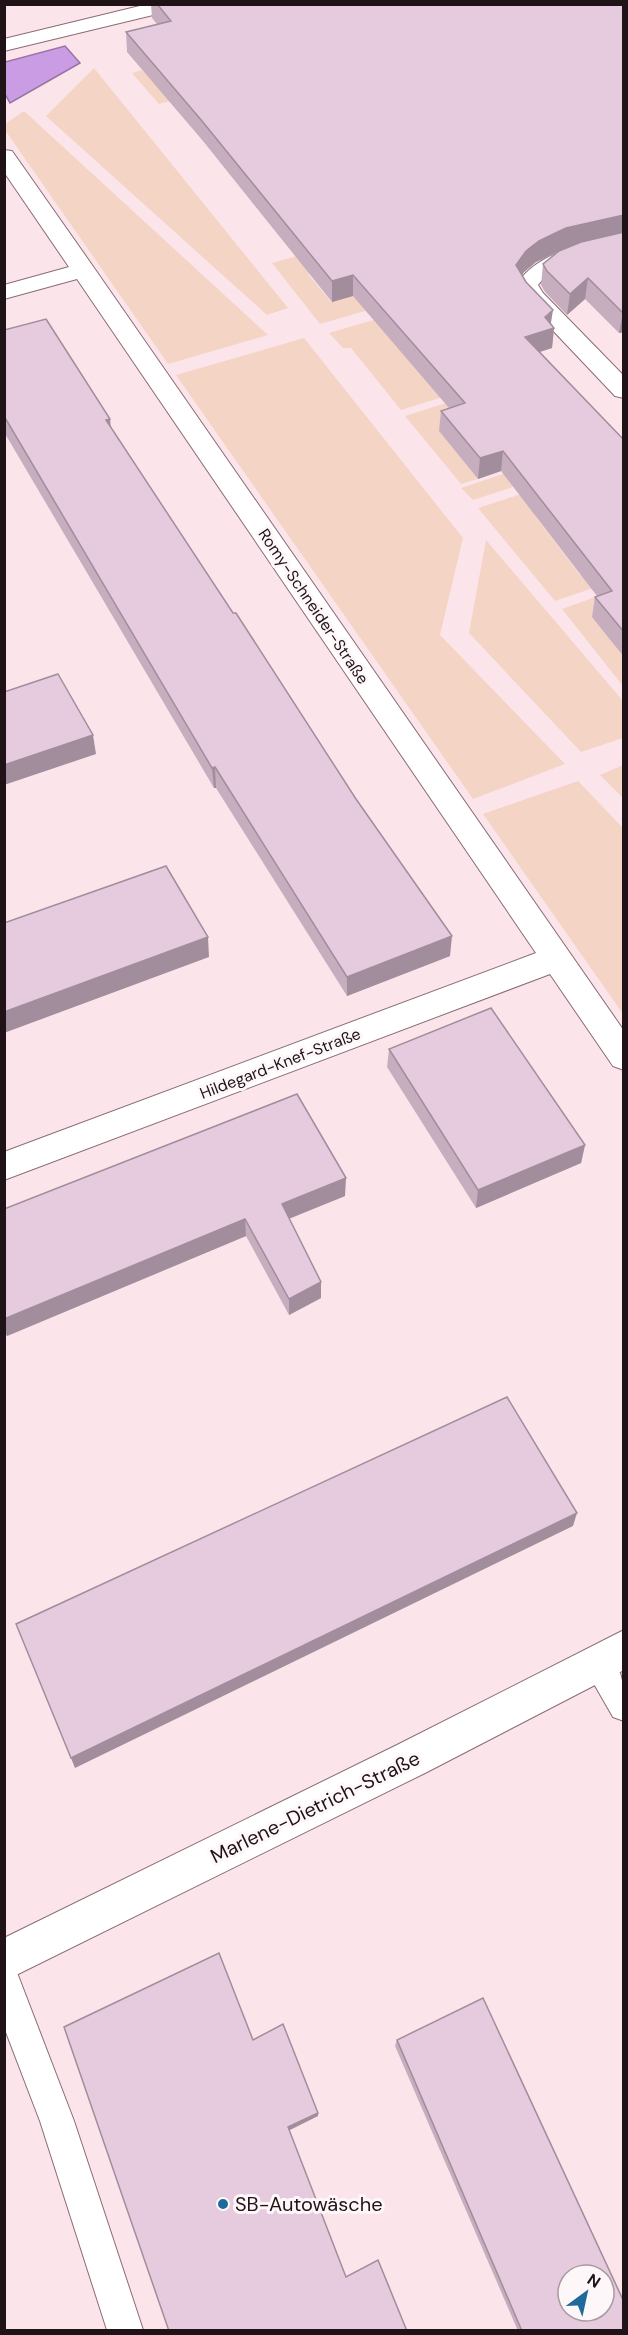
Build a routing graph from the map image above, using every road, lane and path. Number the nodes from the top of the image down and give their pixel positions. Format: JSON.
{"nodes":[{"id":1,"x":175,"y":4,"type":"edge"},
{"id":2,"x":4,"y":45,"type":"edge"},
{"id":3,"x":4,"y":156,"type":"edge"},
{"id":4,"x":624,"y":243,"type":"edge"},
{"id":5,"x":84,"y":270,"type":"junction"},
{"id":6,"x":4,"y":292,"type":"edge"},
{"id":7,"x":624,"y":391,"type":"edge"},
{"id":8,"x":555,"y":959,"type":"junction"},
{"id":9,"x":624,"y":1058,"type":"edge"},
{"id":10,"x":4,"y":1166,"type":"edge"},
{"id":11,"x":610,"y":1656,"type":"edge"},
{"id":12,"x":624,"y":1706,"type":"edge"},
{"id":13,"x":4,"y":1960,"type":"edge"},
{"id":14,"x":4,"y":1982,"type":"edge"},
{"id":15,"x":125,"y":2331,"type":"edge"}],
"edges":[{"from":1,"to":2,"type":"street"},
{"from":3,"to":5,"type":"street","name":"Romy-Schneider-Straße"},
{"from":4,"to":7,"type":"street"},
{"from":5,"to":6,"type":"street"},
{"from":5,"to":8,"type":"street","name":"Romy-Schneider-Straße"},
{"from":8,"to":9,"type":"street","name":"Romy-Schneider-Straße"},
{"from":8,"to":10,"type":"street","name":"Hildegard-Knef-Straße"},
{"from":11,"to":12,"type":"lane"},
{"from":11,"to":13,"type":"street","name":"Marlene-Dietrich-Straße"},
{"from":14,"to":15,"type":"lane"}]}
